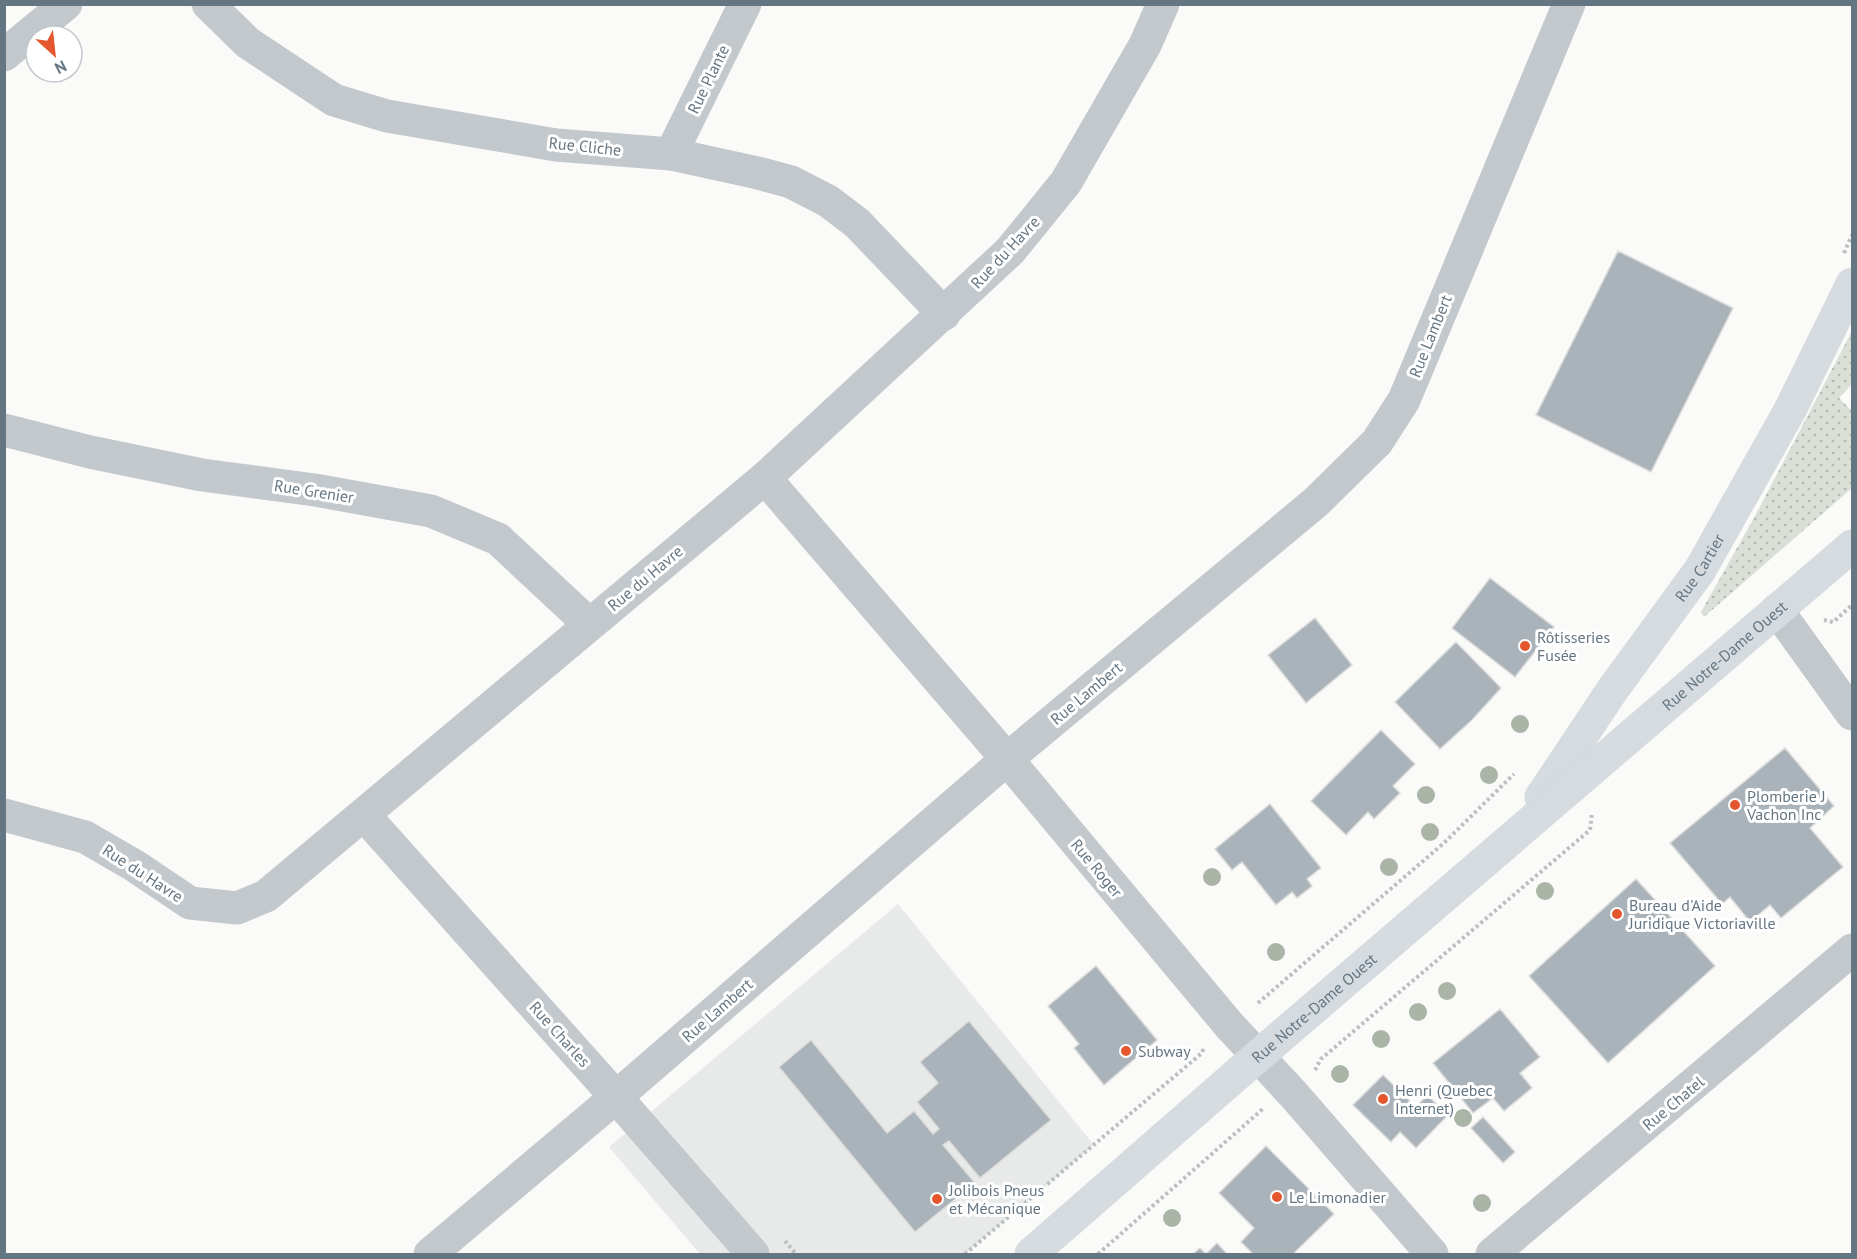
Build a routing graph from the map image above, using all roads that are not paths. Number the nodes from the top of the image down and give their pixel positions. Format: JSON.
{"nodes":[{"id":1,"x":66,"y":4,"type":"edge"},
{"id":2,"x":208,"y":4,"type":"edge"},
{"id":3,"x":745,"y":4,"type":"edge"},
{"id":4,"x":1163,"y":4,"type":"edge"},
{"id":5,"x":1569,"y":4,"type":"edge"},
{"id":6,"x":4,"y":55,"type":"edge"},
{"id":7,"x":671,"y":154,"type":"junction"},
{"id":8,"x":1852,"y":285,"type":"edge"},
{"id":9,"x":944,"y":314,"type":"junction"},
{"id":10,"x":4,"y":430,"type":"edge"},
{"id":11,"x":765,"y":478,"type":"junction"},
{"id":12,"x":1852,"y":546,"type":"edge"},
{"id":13,"x":1777,"y":610,"type":"junction"},
{"id":14,"x":590,"y":624,"type":"junction"},
{"id":15,"x":1852,"y":714,"type":"edge"},
{"id":16,"x":1006,"y":759,"type":"junction"},
{"id":17,"x":4,"y":815,"type":"edge"},
{"id":18,"x":364,"y":815,"type":"junction"},
{"id":19,"x":1517,"y":834,"type":"junction"},
{"id":20,"x":1852,"y":950,"type":"edge"},
{"id":21,"x":1258,"y":1056,"type":"junction"},
{"id":22,"x":616,"y":1097,"type":"junction"},
{"id":23,"x":430,"y":1254,"type":"edge"},
{"id":24,"x":753,"y":1254,"type":"edge"},
{"id":25,"x":1031,"y":1254,"type":"edge"},
{"id":26,"x":1432,"y":1254,"type":"edge"},
{"id":27,"x":1492,"y":1254,"type":"edge"}],
"edges":[{"from":1,"to":6,"type":"street"},
{"from":2,"to":7,"type":"street","name":"Rue Cliche"},
{"from":3,"to":7,"type":"street","name":"Rue Plante"},
{"from":4,"to":9,"type":"street","name":"Rue du Havre"},
{"from":5,"to":16,"type":"street","name":"Rue Lambert"},
{"from":7,"to":9,"type":"street","name":"Rue Cliche"},
{"from":8,"to":19,"type":"street","name":"Rue Cartier"},
{"from":9,"to":11,"type":"street","name":"Rue du Havre"},
{"from":10,"to":14,"type":"street","name":"Rue Grenier"},
{"from":11,"to":14,"type":"street","name":"Rue du Havre"},
{"from":11,"to":16,"type":"street","name":"Rue Roger"},
{"from":12,"to":13,"type":"street","name":"Rue Notre-Dame Ouest"},
{"from":13,"to":15,"type":"street"},
{"from":13,"to":19,"type":"street","name":"Rue Notre-Dame Ouest"},
{"from":14,"to":18,"type":"street","name":"Rue du Havre"},
{"from":16,"to":21,"type":"street","name":"Rue Roger"},
{"from":16,"to":22,"type":"street","name":"Rue Lambert"},
{"from":17,"to":18,"type":"street","name":"Rue du Havre"},
{"from":18,"to":22,"type":"street","name":"Rue Charles"},
{"from":19,"to":21,"type":"street","name":"Rue Notre-Dame Ouest"},
{"from":20,"to":27,"type":"street","name":"Rue Chatel"},
{"from":21,"to":25,"type":"street","name":"Rue Notre-Dame Ouest"},
{"from":21,"to":26,"type":"street","name":"Rue Roger"},
{"from":22,"to":23,"type":"street","name":"Rue Lambert"},
{"from":22,"to":24,"type":"street","name":"Rue Charles"}]}
